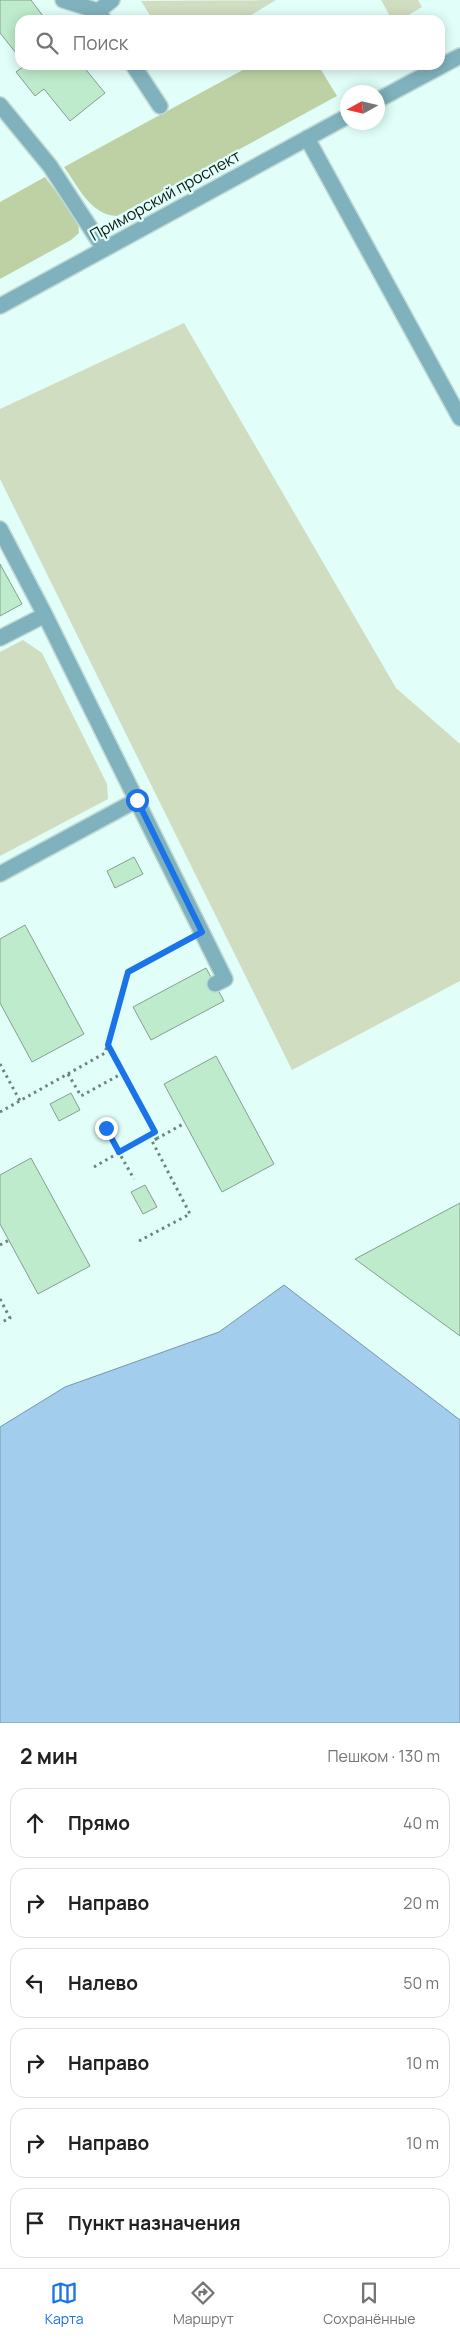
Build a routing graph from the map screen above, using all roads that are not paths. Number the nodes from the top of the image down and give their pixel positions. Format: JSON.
{"nodes":[{"id":1,"x":63,"y":0,"type":"edge"},
{"id":2,"x":112,"y":0,"type":"edge"},
{"id":3,"x":101,"y":15,"type":"edge"},
{"id":4,"x":460,"y":56,"type":"edge"},
{"id":5,"x":445,"y":64,"type":"edge"},
{"id":6,"x":136,"y":70,"type":"edge"},
{"id":7,"x":434,"y":70,"type":"edge"},
{"id":8,"x":385,"y":96,"type":"edge"},
{"id":9,"x":0,"y":106,"type":"edge"},
{"id":10,"x":160,"y":106,"type":"dead end"},
{"id":11,"x":340,"y":120,"type":"edge"},
{"id":12,"x":307,"y":138,"type":"junction"},
{"id":13,"x":104,"y":249,"type":"junction"},
{"id":14,"x":0,"y":306,"type":"edge"},
{"id":15,"x":460,"y":418,"type":"edge"},
{"id":16,"x":0,"y":529,"type":"edge"},
{"id":17,"x":45,"y":615,"type":"junction"},
{"id":18,"x":0,"y":638,"type":"edge"},
{"id":19,"x":137,"y":800,"type":"junction"},
{"id":20,"x":0,"y":874,"type":"edge"},
{"id":21,"x":215,"y":984,"type":"dead end"}],
"edges":[{"from":1,"to":3,"type":"street"},
{"from":2,"to":3,"type":"street"},
{"from":4,"to":5,"type":"street"},
{"from":6,"to":10,"type":"street"},
{"from":7,"to":8,"type":"street"},
{"from":9,"to":13,"type":"street"},
{"from":11,"to":12,"type":"street","name":"Приморский проспект"},
{"from":12,"to":13,"type":"street","name":"Приморский проспект"},
{"from":12,"to":15,"type":"street"},
{"from":13,"to":14,"type":"street","name":"Приморский проспект"},
{"from":16,"to":17,"type":"street"},
{"from":17,"to":18,"type":"street"},
{"from":17,"to":19,"type":"street"},
{"from":19,"to":20,"type":"street"},
{"from":19,"to":21,"type":"street"}]}
